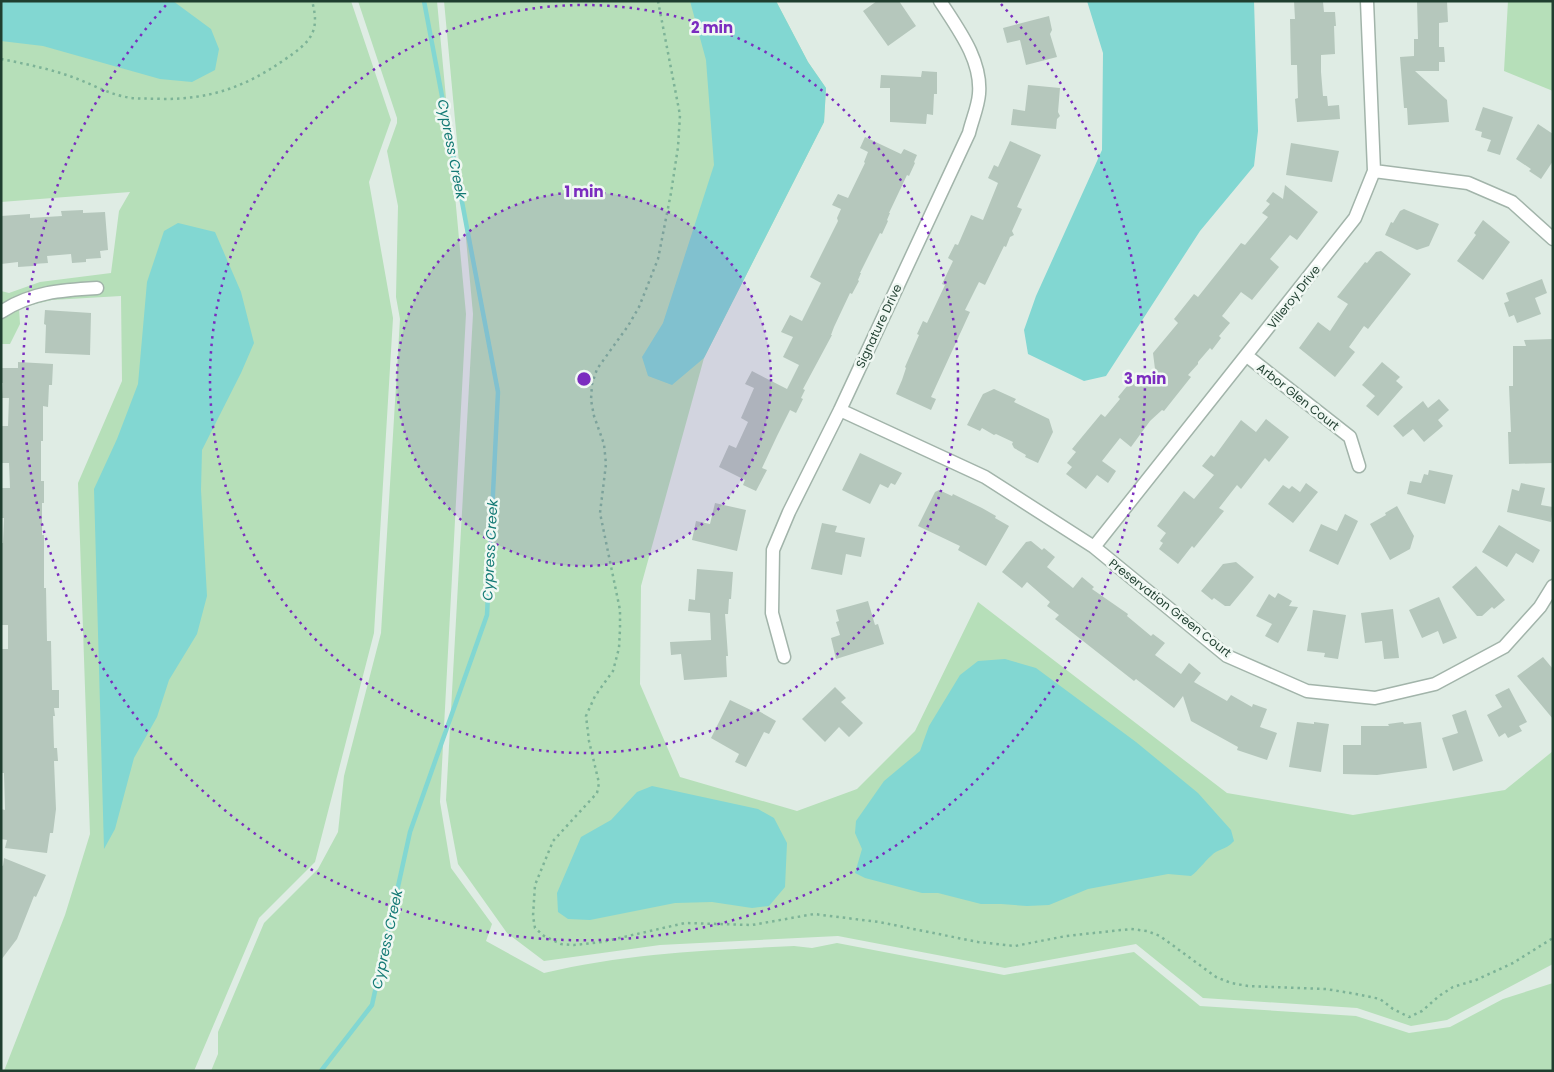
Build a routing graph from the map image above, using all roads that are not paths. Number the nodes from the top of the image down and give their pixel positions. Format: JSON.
{"nodes":[{"id":1,"x":940,"y":1,"type":"edge"},
{"id":2,"x":1367,"y":1,"type":"edge"},
{"id":3,"x":1374,"y":171,"type":"junction"},
{"id":4,"x":1553,"y":239,"type":"edge"},
{"id":5,"x":97,"y":288,"type":"dead end"},
{"id":6,"x":1,"y":312,"type":"edge"},
{"id":7,"x":1247,"y":356,"type":"junction"},
{"id":8,"x":840,"y":410,"type":"junction"},
{"id":9,"x":1359,"y":466,"type":"dead end"},
{"id":10,"x":1094,"y":547,"type":"junction"},
{"id":11,"x":1553,"y":586,"type":"edge"},
{"id":12,"x":784,"y":657,"type":"dead end"}],
"edges":[{"from":1,"to":8,"type":"street","name":"Signature Drive"},
{"from":2,"to":3,"type":"street","name":"Villeroy Drive"},
{"from":3,"to":4,"type":"street"},
{"from":3,"to":7,"type":"street","name":"Villeroy Drive"},
{"from":5,"to":6,"type":"street"},
{"from":7,"to":9,"type":"street","name":"Arbor Glen Court"},
{"from":7,"to":10,"type":"street","name":"Villeroy Drive"},
{"from":8,"to":10,"type":"street","name":"Preservation Green Court"},
{"from":8,"to":12,"type":"street","name":"Signature Drive"},
{"from":10,"to":11,"type":"street","name":"Preservation Green Court"}]}
